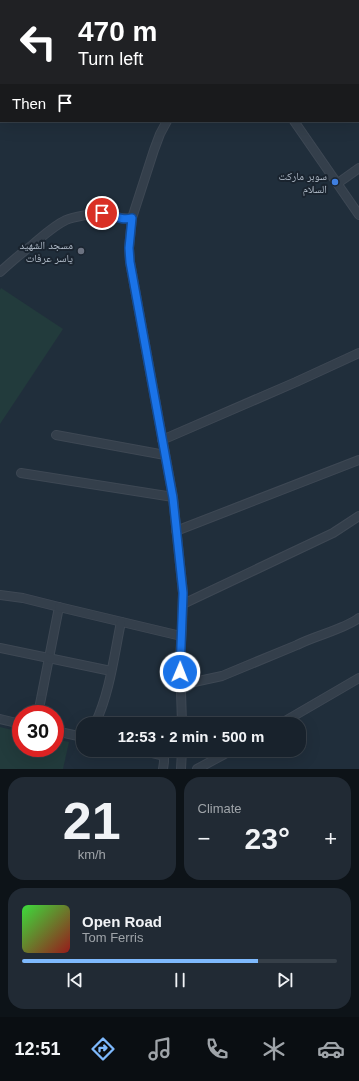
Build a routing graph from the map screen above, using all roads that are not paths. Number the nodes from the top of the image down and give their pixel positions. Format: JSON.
{"nodes":[{"id":1,"x":166,"y":122,"type":"edge"},
{"id":2,"x":295,"y":122,"type":"edge"},
{"id":3,"x":359,"y":168,"type":"edge"},
{"id":4,"x":338,"y":183,"type":"junction"},
{"id":5,"x":359,"y":215,"type":"edge"},
{"id":6,"x":132,"y":218,"type":"junction"},
{"id":7,"x":0,"y":272,"type":"edge"},
{"id":8,"x":359,"y":353,"type":"edge"},
{"id":9,"x":56,"y":435,"type":"dead end"},
{"id":10,"x":162,"y":440,"type":"junction"},
{"id":11,"x":165,"y":455,"type":"junction"},
{"id":12,"x":359,"y":460,"type":"edge"},
{"id":13,"x":21,"y":474,"type":"dead end"},
{"id":14,"x":173,"y":498,"type":"junction"},
{"id":15,"x":359,"y":516,"type":"edge"},
{"id":16,"x":176,"y":531,"type":"junction"},
{"id":17,"x":0,"y":595,"type":"edge"},
{"id":18,"x":183,"y":604,"type":"junction"},
{"id":19,"x":59,"y":607,"type":"junction"},
{"id":20,"x":359,"y":618,"type":"edge"},
{"id":21,"x":121,"y":622,"type":"junction"},
{"id":22,"x":181,"y":636,"type":"junction"},
{"id":23,"x":0,"y":648,"type":"edge"},
{"id":24,"x":49,"y":658,"type":"junction"},
{"id":25,"x":111,"y":671,"type":"junction"},
{"id":26,"x":359,"y":678,"type":"edge"},
{"id":27,"x":180,"y":685,"type":"junction"},
{"id":28,"x":40,"y":705,"type":"edge"},
{"id":29,"x":98,"y":717,"type":"edge"},
{"id":30,"x":182,"y":717,"type":"edge"},
{"id":31,"x":292,"y":717,"type":"edge"},
{"id":32,"x":0,"y":719,"type":"edge"},
{"id":33,"x":12,"y":722,"type":"edge"},
{"id":34,"x":64,"y":733,"type":"edge"},
{"id":35,"x":76,"y":736,"type":"edge"},
{"id":36,"x":164,"y":757,"type":"edge"},
{"id":37,"x":182,"y":757,"type":"edge"},
{"id":38,"x":219,"y":757,"type":"edge"},
{"id":39,"x":163,"y":769,"type":"edge"},
{"id":40,"x":181,"y":769,"type":"edge"},
{"id":41,"x":197,"y":769,"type":"edge"}],
"edges":[{"from":1,"to":6,"type":"street"},
{"from":2,"to":4,"type":"street"},
{"from":3,"to":4,"type":"street"},
{"from":4,"to":5,"type":"street"},
{"from":6,"to":7,"type":"street"},
{"from":6,"to":10,"type":"street"},
{"from":8,"to":10,"type":"street"},
{"from":9,"to":11,"type":"street"},
{"from":10,"to":11,"type":"street"},
{"from":11,"to":14,"type":"street"},
{"from":12,"to":16,"type":"street"},
{"from":13,"to":14,"type":"street"},
{"from":14,"to":16,"type":"street"},
{"from":15,"to":18,"type":"street"},
{"from":16,"to":18,"type":"street"},
{"from":17,"to":19,"type":"street"},
{"from":18,"to":22,"type":"street"},
{"from":19,"to":21,"type":"street"},
{"from":19,"to":24,"type":"street"},
{"from":20,"to":27,"type":"street"},
{"from":21,"to":22,"type":"street"},
{"from":21,"to":25,"type":"street"},
{"from":22,"to":27,"type":"street"},
{"from":23,"to":24,"type":"street"},
{"from":24,"to":25,"type":"street"},
{"from":24,"to":28,"type":"street"},
{"from":25,"to":29,"type":"street"},
{"from":26,"to":31,"type":"street"},
{"from":27,"to":30,"type":"street"},
{"from":32,"to":33,"type":"street"},
{"from":34,"to":35,"type":"street"},
{"from":36,"to":39,"type":"street"},
{"from":37,"to":40,"type":"street"},
{"from":38,"to":41,"type":"street"}]}
